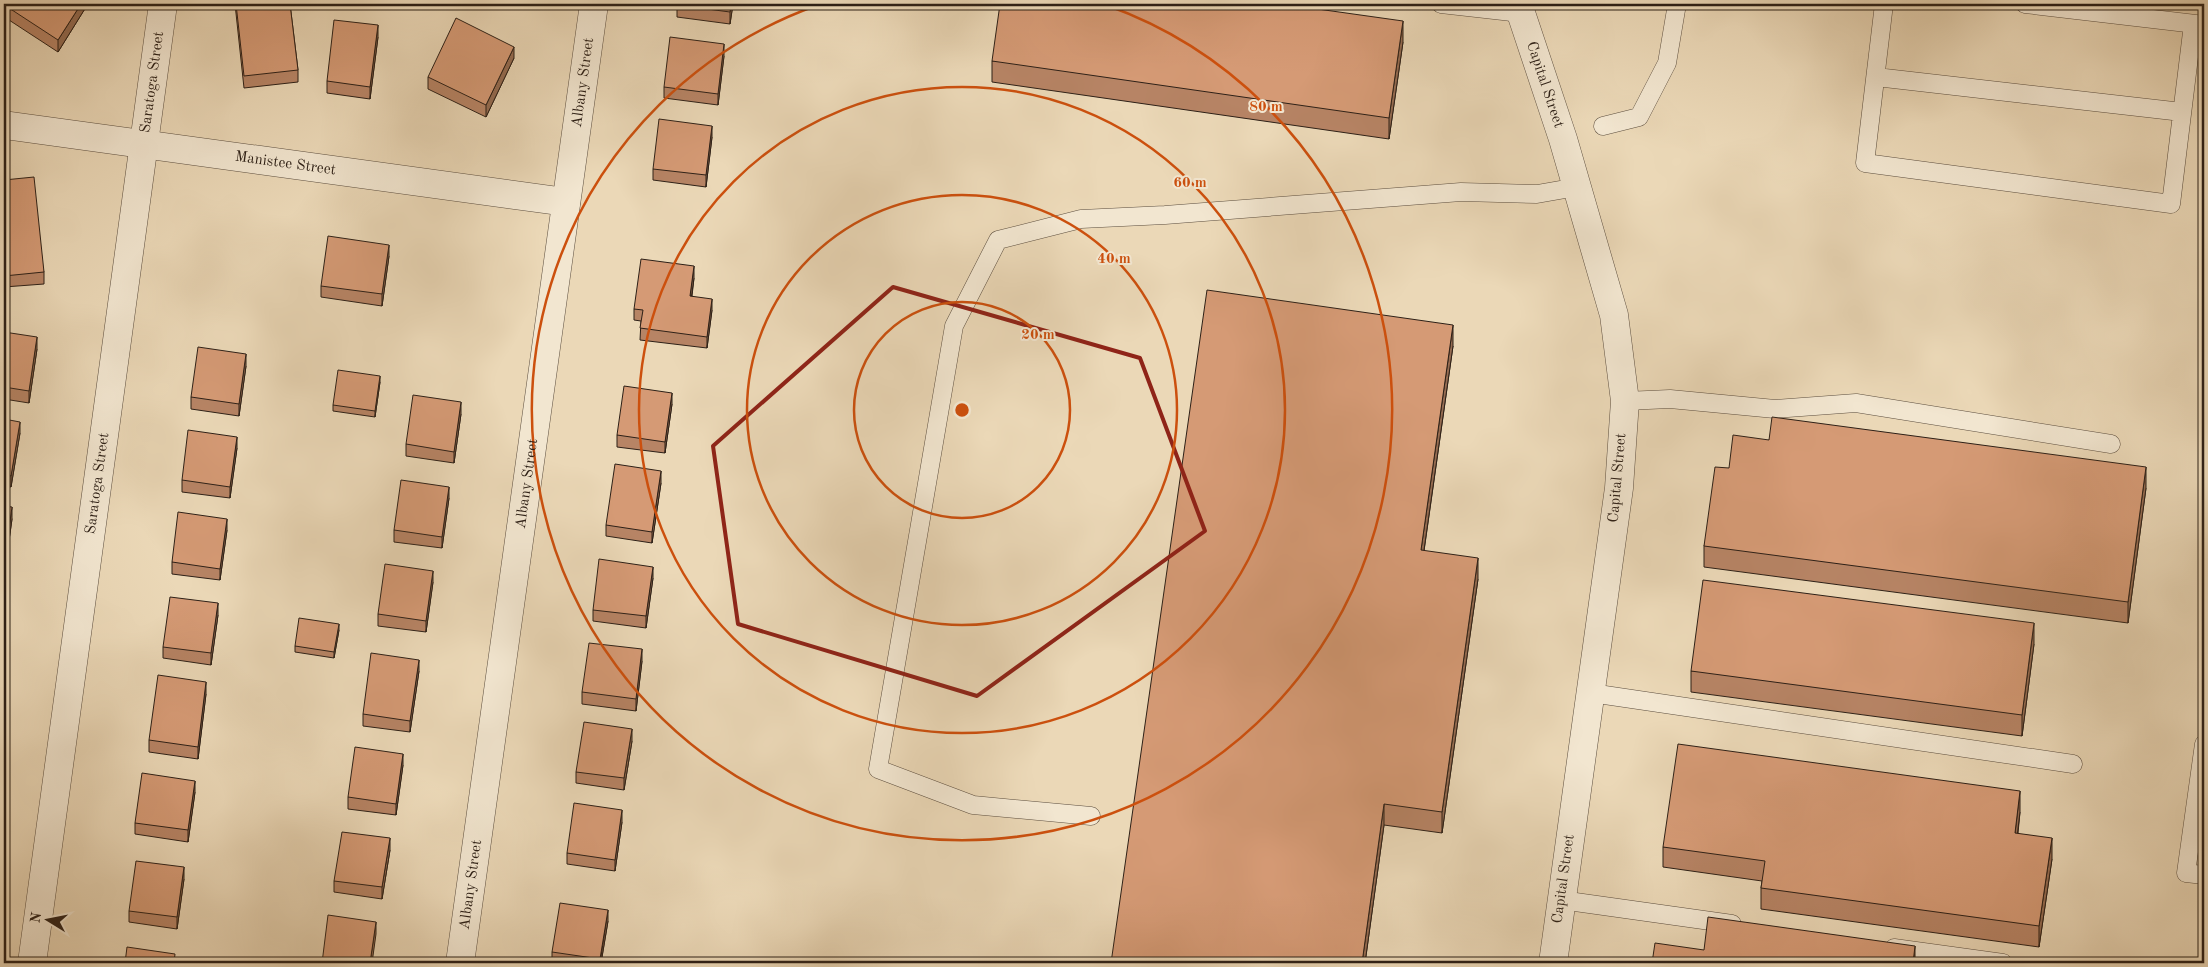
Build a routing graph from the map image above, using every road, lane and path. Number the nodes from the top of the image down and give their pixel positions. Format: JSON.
{"nodes":[{"id":1,"x":163,"y":4,"type":"edge"},
{"id":2,"x":594,"y":4,"type":"edge"},
{"id":3,"x":1441,"y":4,"type":"edge"},
{"id":4,"x":1677,"y":4,"type":"edge"},
{"id":5,"x":1884,"y":4,"type":"edge"},
{"id":6,"x":2025,"y":4,"type":"edge"},
{"id":7,"x":1519,"y":8,"type":"edge"},
{"id":8,"x":2199,"y":24,"type":"edge"},
{"id":9,"x":1876,"y":76,"type":"junction"},
{"id":10,"x":2182,"y":112,"type":"junction"},
{"id":11,"x":4,"y":125,"type":"edge"},
{"id":12,"x":1603,"y":126,"type":"dead end"},
{"id":13,"x":144,"y":144,"type":"junction"},
{"id":14,"x":1577,"y":187,"type":"junction"},
{"id":15,"x":566,"y":202,"type":"junction"},
{"id":16,"x":1624,"y":401,"type":"junction"},
{"id":17,"x":2111,"y":444,"type":"dead end"},
{"id":18,"x":1591,"y":693,"type":"junction"},
{"id":19,"x":2204,"y":744,"type":"edge"},
{"id":20,"x":2073,"y":764,"type":"dead end"},
{"id":21,"x":1091,"y":816,"type":"dead end"},
{"id":22,"x":2204,"y":875,"type":"edge"},
{"id":23,"x":1562,"y":900,"type":"junction"},
{"id":24,"x":1751,"y":927,"type":"edge"},
{"id":25,"x":1877,"y":945,"type":"edge"},
{"id":26,"x":32,"y":963,"type":"edge"},
{"id":27,"x":460,"y":963,"type":"edge"},
{"id":28,"x":1553,"y":963,"type":"edge"},
{"id":29,"x":2003,"y":963,"type":"edge"}],
"edges":[{"from":1,"to":13,"type":"street","name":"Saratoga Street"},
{"from":2,"to":15,"type":"street","name":"Albany Street"},
{"from":3,"to":7,"type":"lane"},
{"from":4,"to":12,"type":"lane"},
{"from":5,"to":9,"type":"lane"},
{"from":6,"to":8,"type":"lane"},
{"from":7,"to":14,"type":"street","name":"Capital Street"},
{"from":8,"to":10,"type":"lane"},
{"from":9,"to":10,"type":"lane"},
{"from":9,"to":10,"type":"lane"},
{"from":11,"to":13,"type":"street","name":"Manistee Street"},
{"from":13,"to":15,"type":"street","name":"Manistee Street"},
{"from":13,"to":26,"type":"street","name":"Saratoga Street"},
{"from":14,"to":16,"type":"street","name":"Capital Street"},
{"from":14,"to":21,"type":"lane"},
{"from":15,"to":27,"type":"street","name":"Albany Street"},
{"from":16,"to":17,"type":"lane"},
{"from":16,"to":18,"type":"street","name":"Capital Street"},
{"from":18,"to":20,"type":"lane"},
{"from":18,"to":23,"type":"street","name":"Capital Street"},
{"from":19,"to":22,"type":"lane"},
{"from":23,"to":24,"type":"lane"},
{"from":23,"to":28,"type":"street","name":"Capital Street"},
{"from":25,"to":29,"type":"lane"}]}
